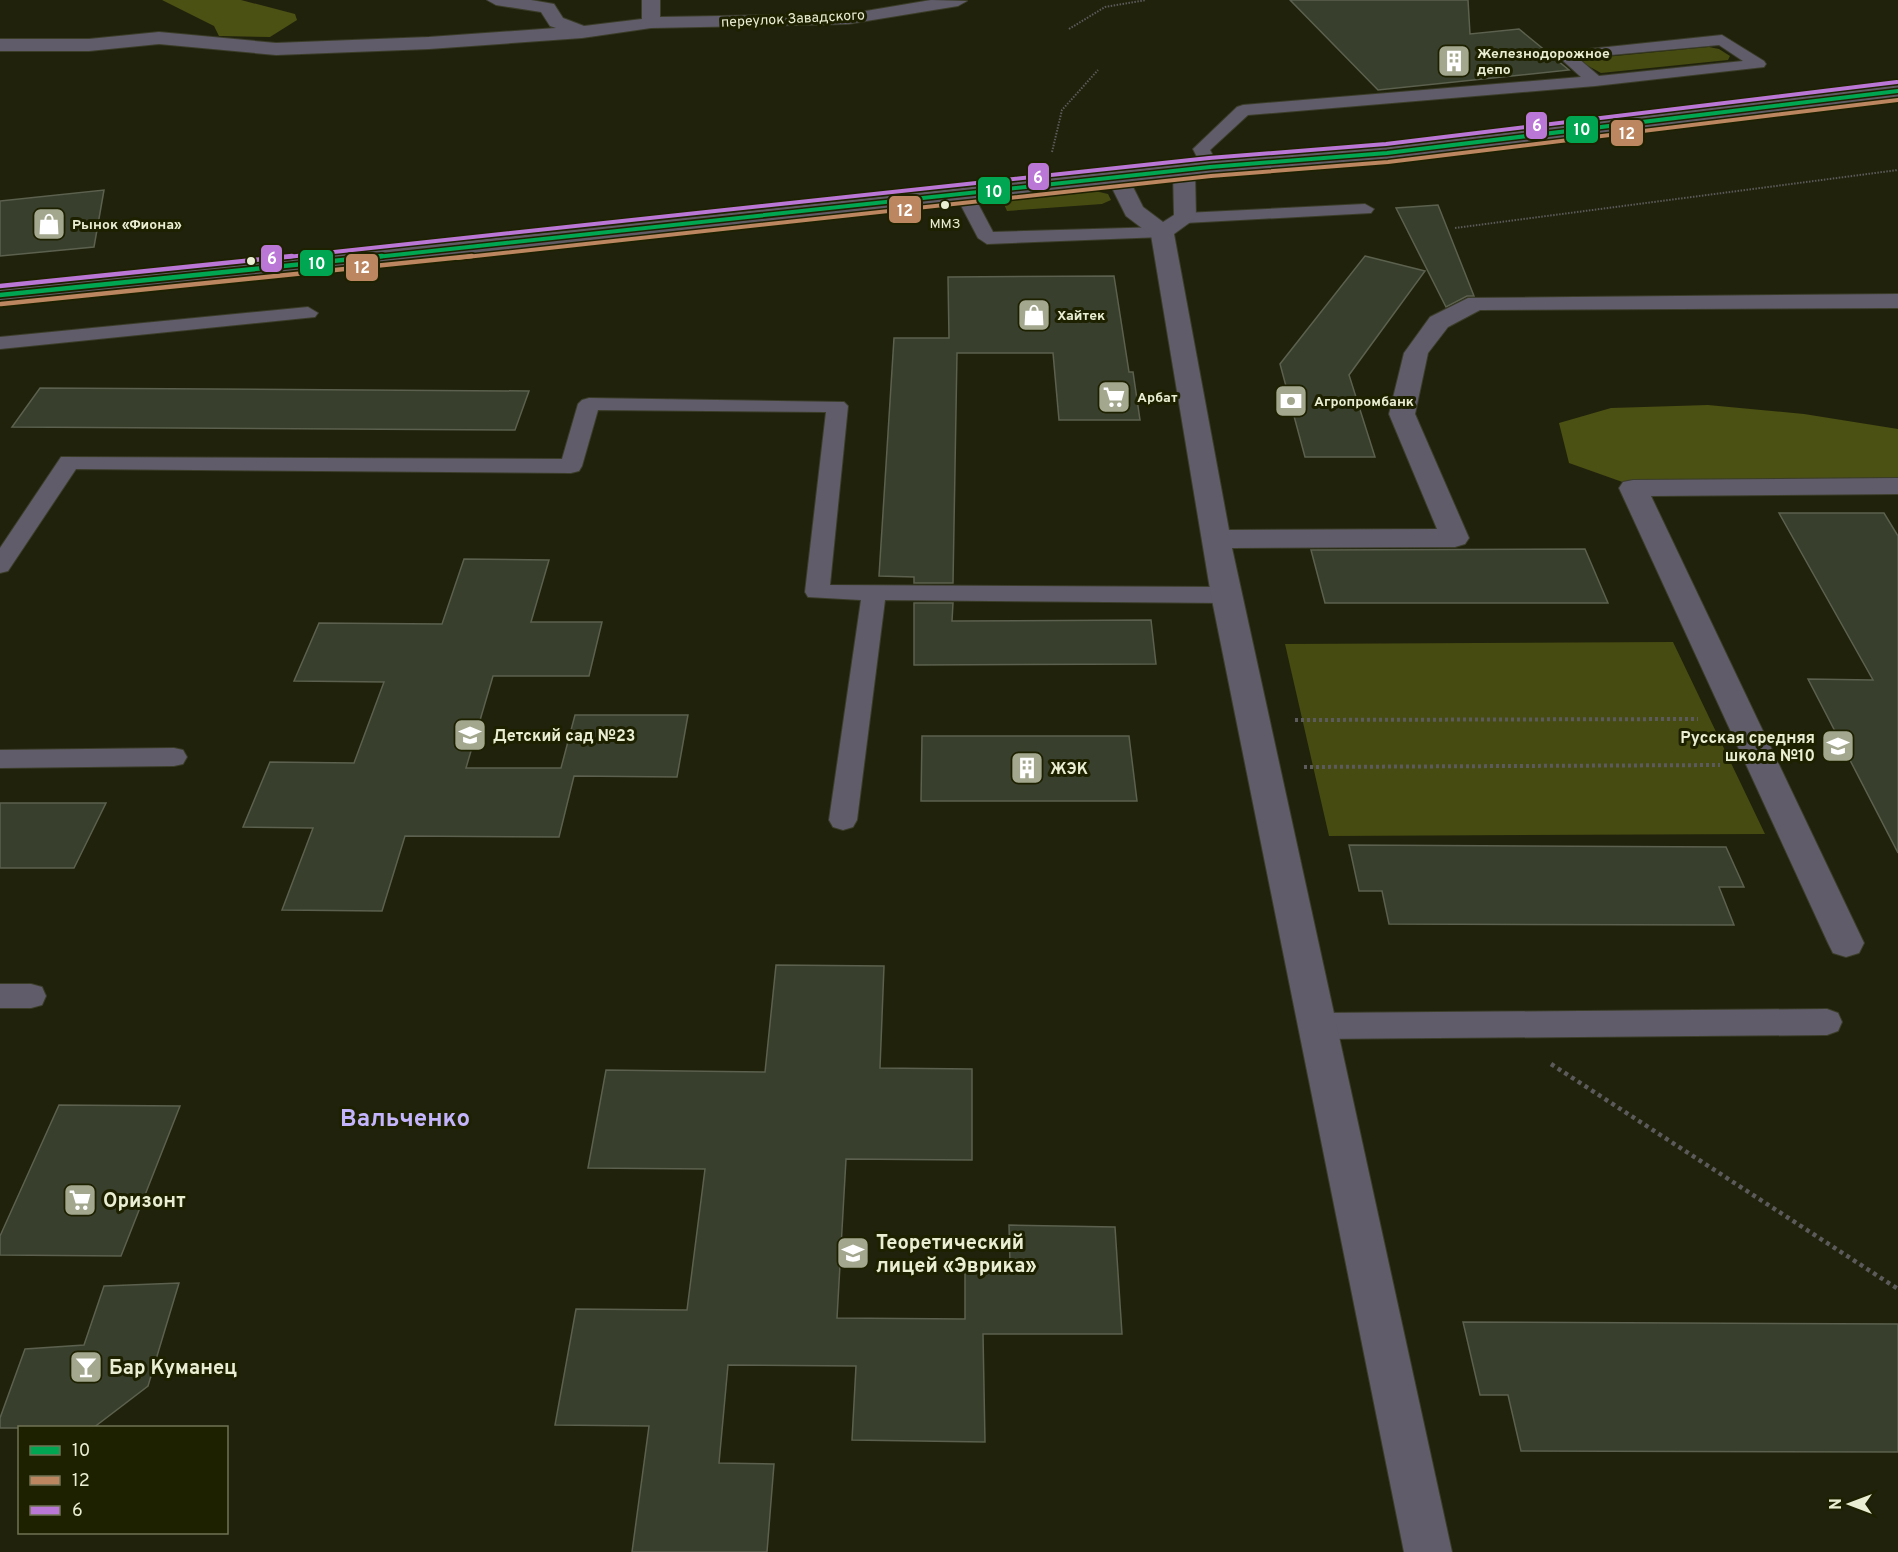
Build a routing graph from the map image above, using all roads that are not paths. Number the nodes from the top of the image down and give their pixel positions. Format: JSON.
{"nodes":[{"id":1,"x":496,"y":0,"type":"edge"},
{"id":2,"x":651,"y":0,"type":"edge"},
{"id":3,"x":951,"y":0,"type":"edge"},
{"id":4,"x":962,"y":0,"type":"edge"},
{"id":5,"x":958,"y":1,"type":"edge"},
{"id":6,"x":651,"y":23,"type":"junction"},
{"id":7,"x":582,"y":32,"type":"junction"},
{"id":8,"x":0,"y":45,"type":"edge"},
{"id":9,"x":1595,"y":81,"type":"junction"},
{"id":10,"x":1898,"y":91,"type":"edge"},
{"id":11,"x":1210,"y":167,"type":"junction"},
{"id":12,"x":1184,"y":172,"type":"junction"},
{"id":13,"x":1118,"y":178,"type":"junction"},
{"id":14,"x":965,"y":196,"type":"junction"},
{"id":15,"x":1365,"y":209,"type":"dead end"},
{"id":16,"x":1173,"y":225,"type":"junction"},
{"id":17,"x":0,"y":295,"type":"edge"},
{"id":18,"x":1898,"y":301,"type":"edge"},
{"id":19,"x":308,"y":313,"type":"dead end"},
{"id":20,"x":0,"y":343,"type":"edge"},
{"id":21,"x":1898,"y":486,"type":"edge"},
{"id":22,"x":1218,"y":539,"type":"junction"},
{"id":23,"x":0,"y":566,"type":"edge"},
{"id":24,"x":874,"y":592,"type":"junction"},
{"id":25,"x":1226,"y":595,"type":"junction"},
{"id":26,"x":174,"y":757,"type":"dead end"},
{"id":27,"x":0,"y":759,"type":"edge"},
{"id":28,"x":843,"y":820,"type":"dead end"},
{"id":29,"x":1846,"y":943,"type":"dead end"},
{"id":30,"x":0,"y":996,"type":"edge"},
{"id":31,"x":31,"y":996,"type":"dead end"},
{"id":32,"x":1827,"y":1022,"type":"dead end"},
{"id":33,"x":1318,"y":1026,"type":"junction"},
{"id":34,"x":1428,"y":1552,"type":"edge"}],
"edges":[{"from":1,"to":7,"type":"street"},
{"from":2,"to":6,"type":"street"},
{"from":3,"to":5,"type":"street","name":"переулок Завадского"},
{"from":4,"to":5,"type":"street","name":"переулок Завадского"},
{"from":5,"to":6,"type":"street","name":"переулок Завадского"},
{"from":6,"to":7,"type":"street","name":"переулок Завадского"},
{"from":7,"to":8,"type":"street","name":"переулок Завадского"},
{"from":9,"to":9,"type":"lane"},
{"from":9,"to":11,"type":"lane"},
{"from":10,"to":11,"type":"main road"},
{"from":11,"to":12,"type":"main road"},
{"from":12,"to":13,"type":"main road"},
{"from":12,"to":16,"type":"street"},
{"from":13,"to":14,"type":"main road"},
{"from":13,"to":16,"type":"street"},
{"from":14,"to":16,"type":"lane"},
{"from":14,"to":17,"type":"main road"},
{"from":15,"to":16,"type":"lane"},
{"from":16,"to":22,"type":"street"},
{"from":18,"to":22,"type":"street"},
{"from":19,"to":20,"type":"lane"},
{"from":21,"to":29,"type":"street"},
{"from":22,"to":25,"type":"street"},
{"from":23,"to":24,"type":"lane"},
{"from":24,"to":25,"type":"lane"},
{"from":24,"to":28,"type":"lane"},
{"from":25,"to":33,"type":"street"},
{"from":26,"to":27,"type":"lane"},
{"from":30,"to":31,"type":"lane"},
{"from":32,"to":33,"type":"lane"},
{"from":33,"to":34,"type":"street"}]}
